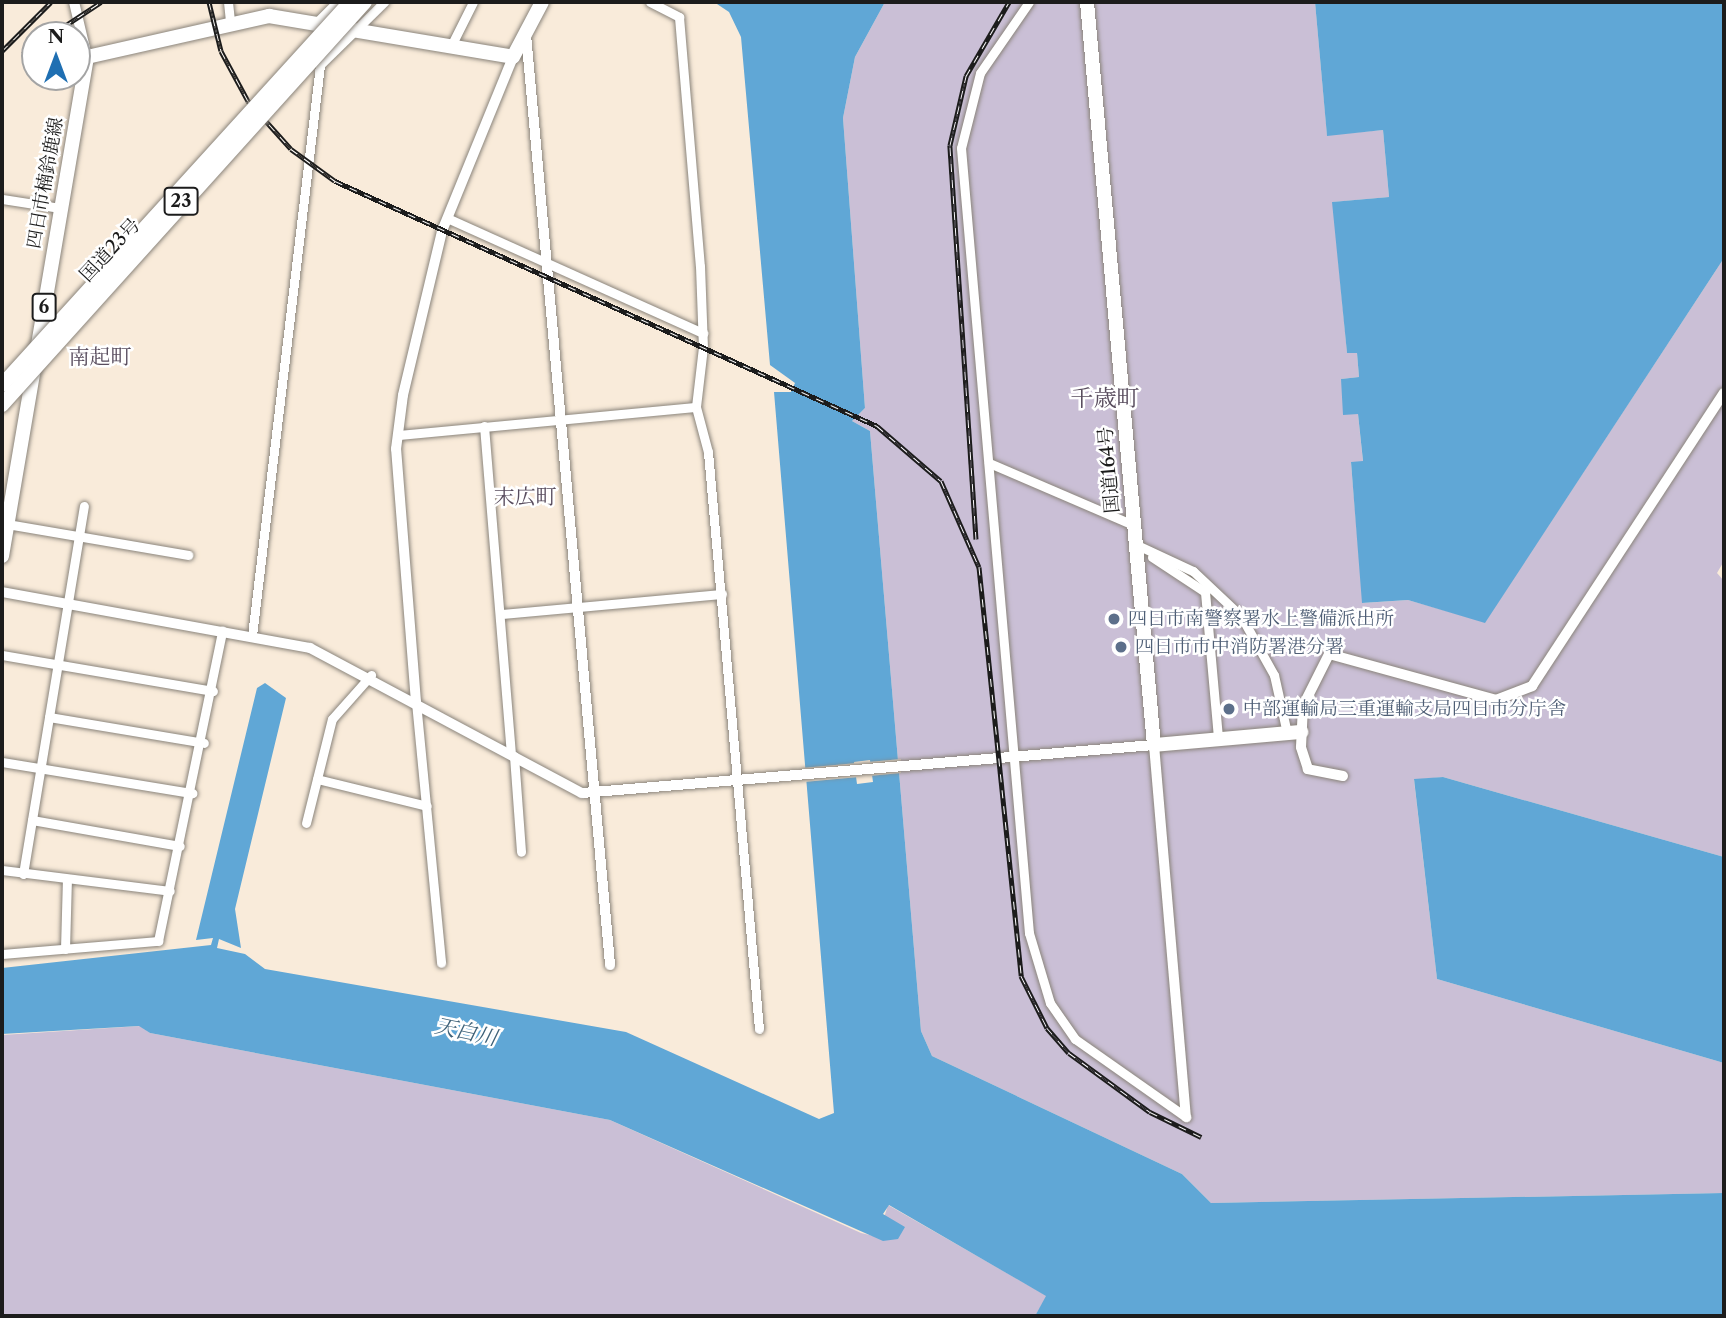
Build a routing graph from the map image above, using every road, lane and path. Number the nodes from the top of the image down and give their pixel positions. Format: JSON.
{"nodes":[{"id":1,"x":74,"y":2,"type":"edge"},
{"id":2,"x":228,"y":2,"type":"edge"},
{"id":3,"x":337,"y":2,"type":"edge"},
{"id":4,"x":350,"y":2,"type":"edge"},
{"id":5,"x":365,"y":2,"type":"edge"},
{"id":6,"x":384,"y":2,"type":"edge"},
{"id":7,"x":473,"y":2,"type":"edge"},
{"id":8,"x":542,"y":2,"type":"edge"},
{"id":9,"x":650,"y":2,"type":"edge"},
{"id":10,"x":1029,"y":2,"type":"edge"},
{"id":11,"x":1087,"y":2,"type":"edge"},
{"id":12,"x":78,"y":21,"type":"edge"},
{"id":13,"x":230,"y":22,"type":"junction"},
{"id":14,"x":316,"y":23,"type":"junction"},
{"id":15,"x":357,"y":28,"type":"junction"},
{"id":16,"x":526,"y":34,"type":"junction"},
{"id":17,"x":452,"y":46,"type":"junction"},
{"id":18,"x":91,"y":56,"type":"edge"},
{"id":19,"x":513,"y":57,"type":"junction"},
{"id":20,"x":81,"y":91,"type":"edge"},
{"id":21,"x":2,"y":200,"type":"edge"},
{"id":22,"x":60,"y":208,"type":"junction"},
{"id":23,"x":447,"y":218,"type":"junction"},
{"id":24,"x":547,"y":261,"type":"junction"},
{"id":25,"x":703,"y":333,"type":"junction"},
{"id":26,"x":2,"y":385,"type":"edge"},
{"id":27,"x":1724,"y":393,"type":"edge"},
{"id":28,"x":2,"y":405,"type":"edge"},
{"id":29,"x":696,"y":407,"type":"junction"},
{"id":30,"x":561,"y":418,"type":"junction"},
{"id":31,"x":484,"y":426,"type":"junction"},
{"id":32,"x":398,"y":435,"type":"junction"},
{"id":33,"x":989,"y":463,"type":"junction"},
{"id":34,"x":84,"y":506,"type":"dead end"},
{"id":35,"x":7,"y":524,"type":"junction"},
{"id":36,"x":1134,"y":525,"type":"junction"},
{"id":37,"x":79,"y":536,"type":"junction"},
{"id":38,"x":1136,"y":547,"type":"junction"},
{"id":39,"x":188,"y":555,"type":"dead end"},
{"id":40,"x":2,"y":556,"type":"edge"},
{"id":41,"x":2,"y":592,"type":"edge"},
{"id":42,"x":722,"y":594,"type":"junction"},
{"id":43,"x":68,"y":604,"type":"junction"},
{"id":44,"x":578,"y":608,"type":"junction"},
{"id":45,"x":501,"y":614,"type":"junction"},
{"id":46,"x":222,"y":631,"type":"junction"},
{"id":47,"x":253,"y":636,"type":"junction"},
{"id":48,"x":2,"y":655,"type":"edge"},
{"id":49,"x":58,"y":665,"type":"junction"},
{"id":50,"x":371,"y":675,"type":"junction"},
{"id":51,"x":213,"y":691,"type":"junction"},
{"id":52,"x":416,"y":702,"type":"junction"},
{"id":53,"x":49,"y":717,"type":"junction"},
{"id":54,"x":1294,"y":733,"type":"junction"},
{"id":55,"x":1218,"y":739,"type":"junction"},
{"id":56,"x":204,"y":743,"type":"junction"},
{"id":57,"x":1153,"y":746,"type":"junction"},
{"id":58,"x":513,"y":755,"type":"junction"},
{"id":59,"x":1015,"y":757,"type":"junction"},
{"id":60,"x":2,"y":762,"type":"edge"},
{"id":61,"x":41,"y":768,"type":"junction"},
{"id":62,"x":1343,"y":776,"type":"dead end"},
{"id":63,"x":317,"y":779,"type":"junction"},
{"id":64,"x":739,"y":782,"type":"junction"},
{"id":65,"x":192,"y":793,"type":"junction"},
{"id":66,"x":595,"y":793,"type":"junction"},
{"id":67,"x":427,"y":806,"type":"junction"},
{"id":68,"x":32,"y":820,"type":"junction"},
{"id":69,"x":306,"y":823,"type":"dead end"},
{"id":70,"x":180,"y":846,"type":"junction"},
{"id":71,"x":521,"y":852,"type":"dead end"},
{"id":72,"x":2,"y":870,"type":"edge"},
{"id":73,"x":23,"y":874,"type":"junction"},
{"id":74,"x":66,"y":878,"type":"junction"},
{"id":75,"x":170,"y":891,"type":"junction"},
{"id":76,"x":65,"y":949,"type":"junction"},
{"id":77,"x":2,"y":954,"type":"edge"},
{"id":78,"x":441,"y":963,"type":"dead end"},
{"id":79,"x":610,"y":965,"type":"dead end"},
{"id":80,"x":760,"y":1029,"type":"dead end"},
{"id":81,"x":1186,"y":1117,"type":"joint"}],
"edges":[{"from":1,"to":12,"type":"street"},
{"from":2,"to":13,"type":"street"},
{"from":3,"to":14,"type":"street"},
{"from":4,"to":26,"type":"main road","name":"国道23号","number":"23","bridge":true},
{"from":5,"to":28,"type":"main road","name":"国道23号","number":"23","bridge":true},
{"from":6,"to":15,"type":"street"},
{"from":7,"to":17,"type":"street"},
{"from":8,"to":16,"type":"main road"},
{"from":9,"to":25,"type":"street"},
{"from":10,"to":33,"type":"street"},
{"from":11,"to":36,"type":"main road","name":"国道164号"},
{"from":13,"to":14,"type":"main road"},
{"from":13,"to":18,"type":"main road"},
{"from":14,"to":15,"type":"main road"},
{"from":15,"to":17,"type":"main road"},
{"from":15,"to":47,"type":"street"},
{"from":16,"to":19,"type":"main road"},
{"from":16,"to":24,"type":"street"},
{"from":17,"to":19,"type":"main road"},
{"from":19,"to":23,"type":"street"},
{"from":20,"to":22,"type":"main road","name":"四日市楠鈴鹿線","number":"6"},
{"from":21,"to":22,"type":"street"},
{"from":22,"to":35,"type":"main road","name":"四日市楠鈴鹿線","number":"6"},
{"from":23,"to":24,"type":"street"},
{"from":23,"to":32,"type":"street"},
{"from":24,"to":25,"type":"street"},
{"from":24,"to":30,"type":"street"},
{"from":25,"to":29,"type":"street"},
{"from":27,"to":54,"type":"street"},
{"from":29,"to":30,"type":"street"},
{"from":29,"to":42,"type":"street"},
{"from":30,"to":31,"type":"street"},
{"from":30,"to":44,"type":"street"},
{"from":31,"to":32,"type":"street"},
{"from":31,"to":45,"type":"street"},
{"from":32,"to":52,"type":"street"},
{"from":33,"to":36,"type":"street"},
{"from":33,"to":59,"type":"street"},
{"from":34,"to":37,"type":"street"},
{"from":35,"to":37,"type":"street"},
{"from":35,"to":40,"type":"main road","name":"四日市楠鈴鹿線","number":"6"},
{"from":36,"to":38,"type":"main road","name":"国道164号"},
{"from":37,"to":39,"type":"street"},
{"from":37,"to":43,"type":"street"},
{"from":38,"to":54,"type":"street"},
{"from":38,"to":55,"type":"street"},
{"from":38,"to":57,"type":"main road","name":"国道164号"},
{"from":41,"to":43,"type":"street"},
{"from":42,"to":44,"type":"street"},
{"from":42,"to":64,"type":"street"},
{"from":43,"to":46,"type":"street"},
{"from":43,"to":49,"type":"street"},
{"from":44,"to":45,"type":"street"},
{"from":44,"to":66,"type":"street"},
{"from":45,"to":58,"type":"street"},
{"from":46,"to":47,"type":"street"},
{"from":46,"to":51,"type":"street"},
{"from":47,"to":50,"type":"street"},
{"from":48,"to":49,"type":"street"},
{"from":49,"to":51,"type":"street"},
{"from":49,"to":53,"type":"street"},
{"from":50,"to":52,"type":"street"},
{"from":50,"to":63,"type":"street"},
{"from":51,"to":56,"type":"street"},
{"from":52,"to":58,"type":"street"},
{"from":52,"to":67,"type":"street"},
{"from":53,"to":56,"type":"street"},
{"from":53,"to":61,"type":"street"},
{"from":54,"to":55,"type":"main road"},
{"from":54,"to":62,"type":"street"},
{"from":55,"to":57,"type":"main road"},
{"from":56,"to":65,"type":"street"},
{"from":57,"to":59,"type":"street"},
{"from":57,"to":81,"type":"street"},
{"from":58,"to":66,"type":"street"},
{"from":58,"to":71,"type":"street"},
{"from":59,"to":64,"type":"street"},
{"from":59,"to":81,"type":"street"},
{"from":60,"to":61,"type":"street"},
{"from":61,"to":65,"type":"street"},
{"from":61,"to":68,"type":"street"},
{"from":63,"to":67,"type":"street"},
{"from":63,"to":69,"type":"street"},
{"from":64,"to":66,"type":"street"},
{"from":64,"to":80,"type":"street"},
{"from":65,"to":70,"type":"street"},
{"from":66,"to":79,"type":"street"},
{"from":67,"to":78,"type":"street"},
{"from":68,"to":70,"type":"street"},
{"from":68,"to":73,"type":"street"},
{"from":70,"to":75,"type":"street"},
{"from":72,"to":73,"type":"street"},
{"from":73,"to":74,"type":"street"},
{"from":74,"to":75,"type":"street"},
{"from":74,"to":76,"type":"street"},
{"from":75,"to":76,"type":"street"},
{"from":76,"to":77,"type":"street"}]}
